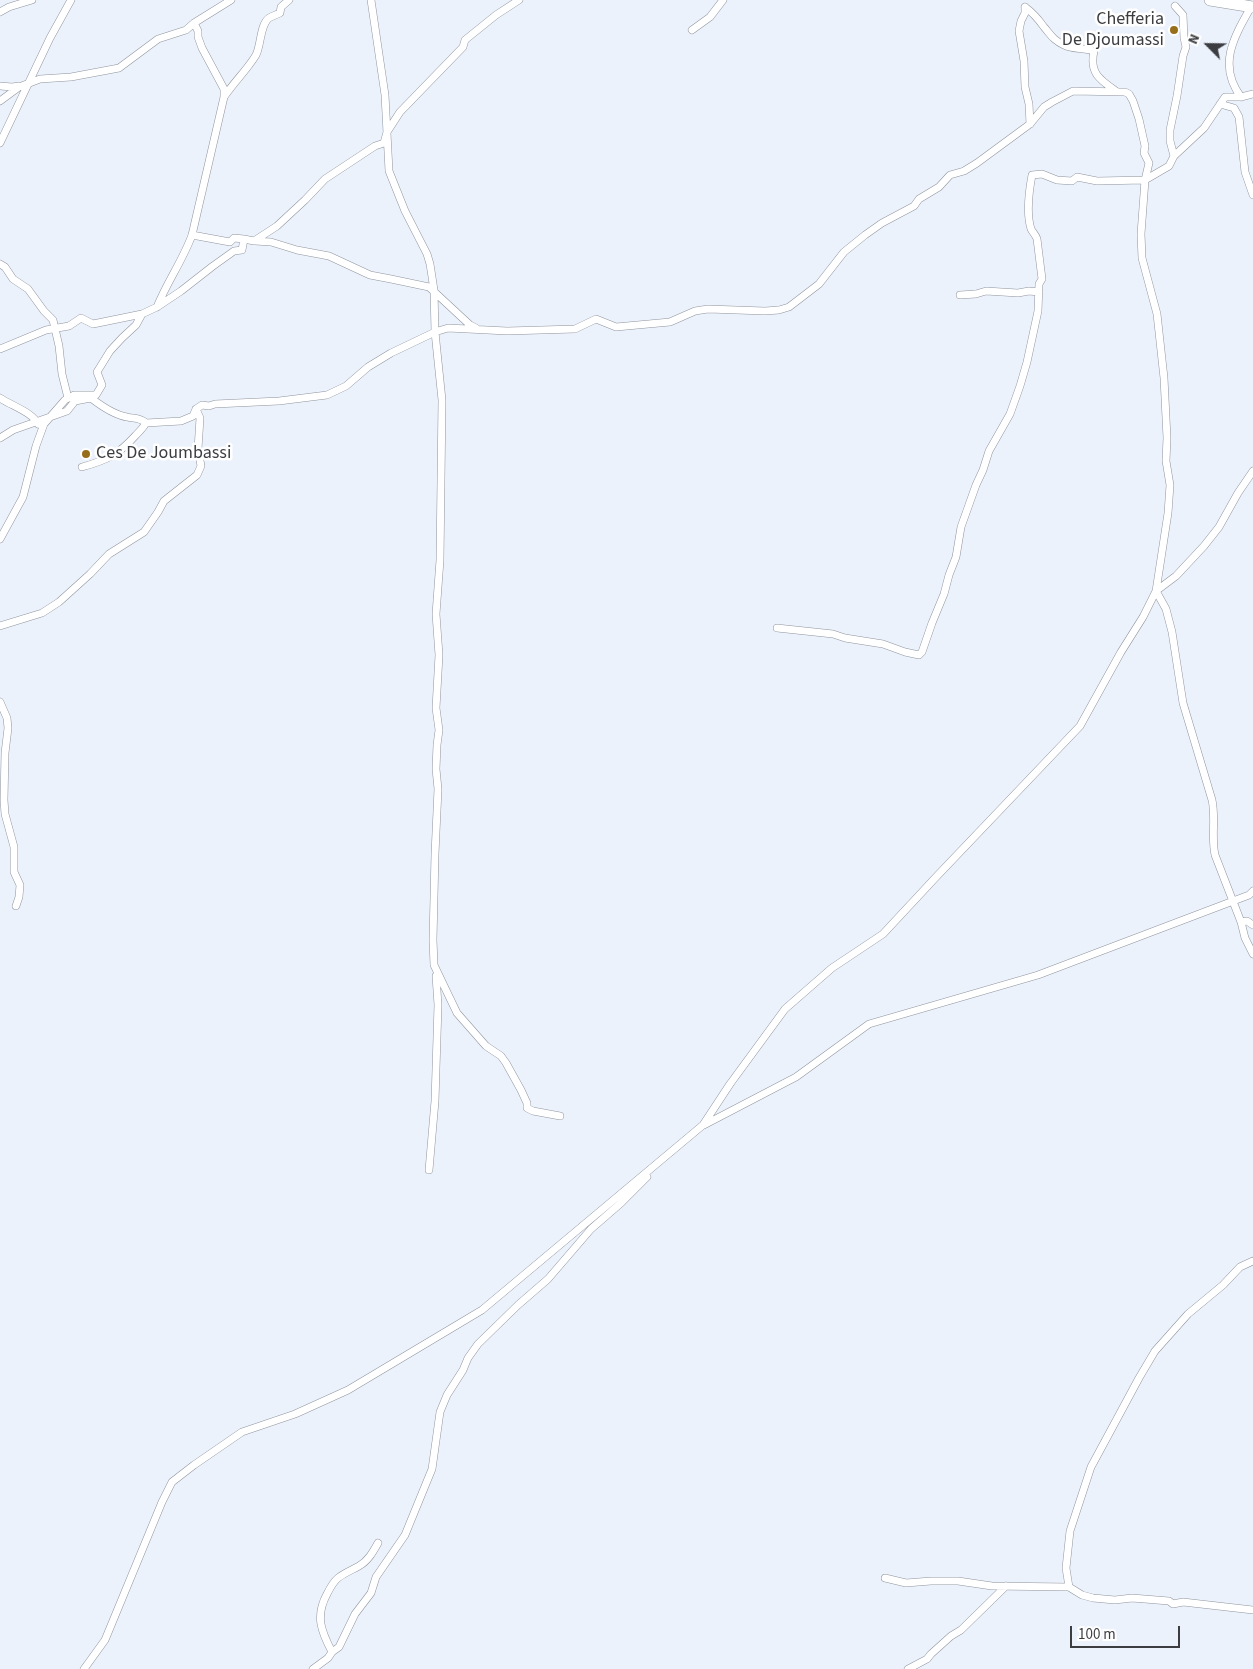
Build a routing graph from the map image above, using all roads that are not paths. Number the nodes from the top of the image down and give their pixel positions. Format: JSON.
{"nodes":[{"id":1,"x":32,"y":0,"type":"edge"},
{"id":2,"x":71,"y":0,"type":"edge"},
{"id":3,"x":230,"y":0,"type":"edge"},
{"id":4,"x":289,"y":0,"type":"edge"},
{"id":5,"x":371,"y":0,"type":"edge"},
{"id":6,"x":519,"y":0,"type":"edge"},
{"id":7,"x":723,"y":0,"type":"edge"},
{"id":8,"x":1210,"y":0,"type":"edge"},
{"id":9,"x":1175,"y":6,"type":"dead end"},
{"id":10,"x":1252,"y":7,"type":"edge"},
{"id":11,"x":0,"y":12,"type":"edge"},
{"id":12,"x":194,"y":23,"type":"junction"},
{"id":13,"x":692,"y":30,"type":"dead end"},
{"id":14,"x":27,"y":84,"type":"junction"},
{"id":15,"x":0,"y":86,"type":"edge"},
{"id":16,"x":1116,"y":92,"type":"junction"},
{"id":17,"x":1253,"y":94,"type":"edge"},
{"id":18,"x":224,"y":97,"type":"junction"},
{"id":19,"x":1241,"y":97,"type":"junction"},
{"id":20,"x":0,"y":101,"type":"edge"},
{"id":21,"x":1220,"y":104,"type":"junction"},
{"id":22,"x":1030,"y":124,"type":"junction"},
{"id":23,"x":387,"y":132,"type":"junction"},
{"id":24,"x":0,"y":143,"type":"edge"},
{"id":25,"x":1174,"y":156,"type":"junction"},
{"id":26,"x":1145,"y":180,"type":"junction"},
{"id":27,"x":1253,"y":195,"type":"edge"},
{"id":28,"x":192,"y":235,"type":"junction"},
{"id":29,"x":244,"y":239,"type":"junction"},
{"id":30,"x":254,"y":241,"type":"junction"},
{"id":31,"x":0,"y":264,"type":"edge"},
{"id":32,"x":434,"y":290,"type":"junction"},
{"id":33,"x":1039,"y":292,"type":"junction"},
{"id":34,"x":960,"y":295,"type":"dead end"},
{"id":35,"x":157,"y":307,"type":"junction"},
{"id":36,"x":142,"y":314,"type":"junction"},
{"id":37,"x":56,"y":328,"type":"junction"},
{"id":38,"x":478,"y":329,"type":"junction"},
{"id":39,"x":435,"y":332,"type":"junction"},
{"id":40,"x":0,"y":349,"type":"edge"},
{"id":41,"x":0,"y":398,"type":"edge"},
{"id":42,"x":68,"y":398,"type":"junction"},
{"id":43,"x":196,"y":409,"type":"junction"},
{"id":44,"x":53,"y":416,"type":"junction"},
{"id":45,"x":38,"y":422,"type":"junction"},
{"id":46,"x":146,"y":423,"type":"junction"},
{"id":47,"x":42,"y":429,"type":"junction"},
{"id":48,"x":0,"y":438,"type":"edge"},
{"id":49,"x":82,"y":467,"type":"dead end"},
{"id":50,"x":1253,"y":471,"type":"edge"},
{"id":51,"x":0,"y":539,"type":"edge"},
{"id":52,"x":1156,"y":591,"type":"junction"},
{"id":53,"x":0,"y":626,"type":"edge"},
{"id":54,"x":777,"y":628,"type":"dead end"},
{"id":55,"x":0,"y":702,"type":"edge"},
{"id":56,"x":2,"y":768,"type":"edge"},
{"id":57,"x":1253,"y":891,"type":"edge"},
{"id":58,"x":1233,"y":901,"type":"junction"},
{"id":59,"x":16,"y":906,"type":"dead end"},
{"id":60,"x":1240,"y":922,"type":"junction"},
{"id":61,"x":1253,"y":925,"type":"edge"},
{"id":62,"x":1253,"y":954,"type":"edge"},
{"id":63,"x":434,"y":965,"type":"junction"},
{"id":64,"x":560,"y":1116,"type":"dead end"},
{"id":65,"x":703,"y":1125,"type":"junction"},
{"id":66,"x":667,"y":1155,"type":"junction"},
{"id":67,"x":429,"y":1170,"type":"dead end"},
{"id":68,"x":1253,"y":1261,"type":"edge"},
{"id":69,"x":378,"y":1543,"type":"dead end"},
{"id":70,"x":885,"y":1578,"type":"dead end"},
{"id":71,"x":1006,"y":1586,"type":"junction"},
{"id":72,"x":1069,"y":1587,"type":"junction"},
{"id":73,"x":1253,"y":1610,"type":"edge"},
{"id":74,"x":332,"y":1652,"type":"junction"},
{"id":75,"x":84,"y":1669,"type":"edge"},
{"id":76,"x":313,"y":1669,"type":"edge"},
{"id":77,"x":908,"y":1669,"type":"edge"}],
"edges":[{"from":1,"to":11,"type":"street"},
{"from":2,"to":14,"type":"street"},
{"from":3,"to":12,"type":"street"},
{"from":4,"to":18,"type":"street"},
{"from":5,"to":23,"type":"street"},
{"from":6,"to":23,"type":"street"},
{"from":7,"to":13,"type":"street"},
{"from":8,"to":10,"type":"main road"},
{"from":9,"to":25,"type":"street"},
{"from":10,"to":19,"type":"street"},
{"from":12,"to":14,"type":"street"},
{"from":12,"to":18,"type":"street"},
{"from":14,"to":15,"type":"street"},
{"from":14,"to":20,"type":"street"},
{"from":14,"to":24,"type":"street"},
{"from":16,"to":22,"type":"street"},
{"from":16,"to":22,"type":"street"},
{"from":16,"to":26,"type":"street"},
{"from":17,"to":19,"type":"street"},
{"from":18,"to":28,"type":"street"},
{"from":19,"to":21,"type":"street"},
{"from":21,"to":25,"type":"street"},
{"from":21,"to":27,"type":"street"},
{"from":22,"to":38,"type":"street"},
{"from":23,"to":30,"type":"street"},
{"from":23,"to":32,"type":"street"},
{"from":25,"to":26,"type":"street"},
{"from":26,"to":33,"type":"street"},
{"from":26,"to":52,"type":"street"},
{"from":28,"to":29,"type":"street"},
{"from":28,"to":35,"type":"street"},
{"from":29,"to":30,"type":"street"},
{"from":29,"to":35,"type":"street"},
{"from":30,"to":32,"type":"street"},
{"from":31,"to":37,"type":"street"},
{"from":32,"to":38,"type":"street"},
{"from":32,"to":39,"type":"street"},
{"from":33,"to":34,"type":"street"},
{"from":33,"to":54,"type":"street"},
{"from":35,"to":36,"type":"street"},
{"from":36,"to":37,"type":"street"},
{"from":36,"to":42,"type":"street"},
{"from":37,"to":40,"type":"street"},
{"from":37,"to":42,"type":"street"},
{"from":38,"to":39,"type":"street"},
{"from":39,"to":43,"type":"street"},
{"from":39,"to":63,"type":"street"},
{"from":41,"to":45,"type":"street"},
{"from":42,"to":44,"type":"street"},
{"from":43,"to":46,"type":"street"},
{"from":43,"to":53,"type":"street"},
{"from":44,"to":45,"type":"street"},
{"from":44,"to":46,"type":"street"},
{"from":44,"to":47,"type":"street"},
{"from":45,"to":47,"type":"street"},
{"from":45,"to":48,"type":"street"},
{"from":46,"to":49,"type":"street"},
{"from":47,"to":51,"type":"street"},
{"from":50,"to":52,"type":"street"},
{"from":52,"to":58,"type":"street"},
{"from":52,"to":65,"type":"street"},
{"from":55,"to":56,"type":"street"},
{"from":56,"to":59,"type":"street"},
{"from":57,"to":58,"type":"street"},
{"from":58,"to":60,"type":"street"},
{"from":58,"to":65,"type":"street"},
{"from":60,"to":61,"type":"street"},
{"from":60,"to":62,"type":"street"},
{"from":63,"to":64,"type":"street"},
{"from":63,"to":67,"type":"street"},
{"from":65,"to":66,"type":"street"},
{"from":66,"to":74,"type":"street"},
{"from":66,"to":75,"type":"street"},
{"from":68,"to":72,"type":"street"},
{"from":69,"to":74,"type":"street"},
{"from":70,"to":71,"type":"street"},
{"from":71,"to":72,"type":"street"},
{"from":71,"to":77,"type":"street"},
{"from":72,"to":73,"type":"street"},
{"from":74,"to":76,"type":"street"}]}
